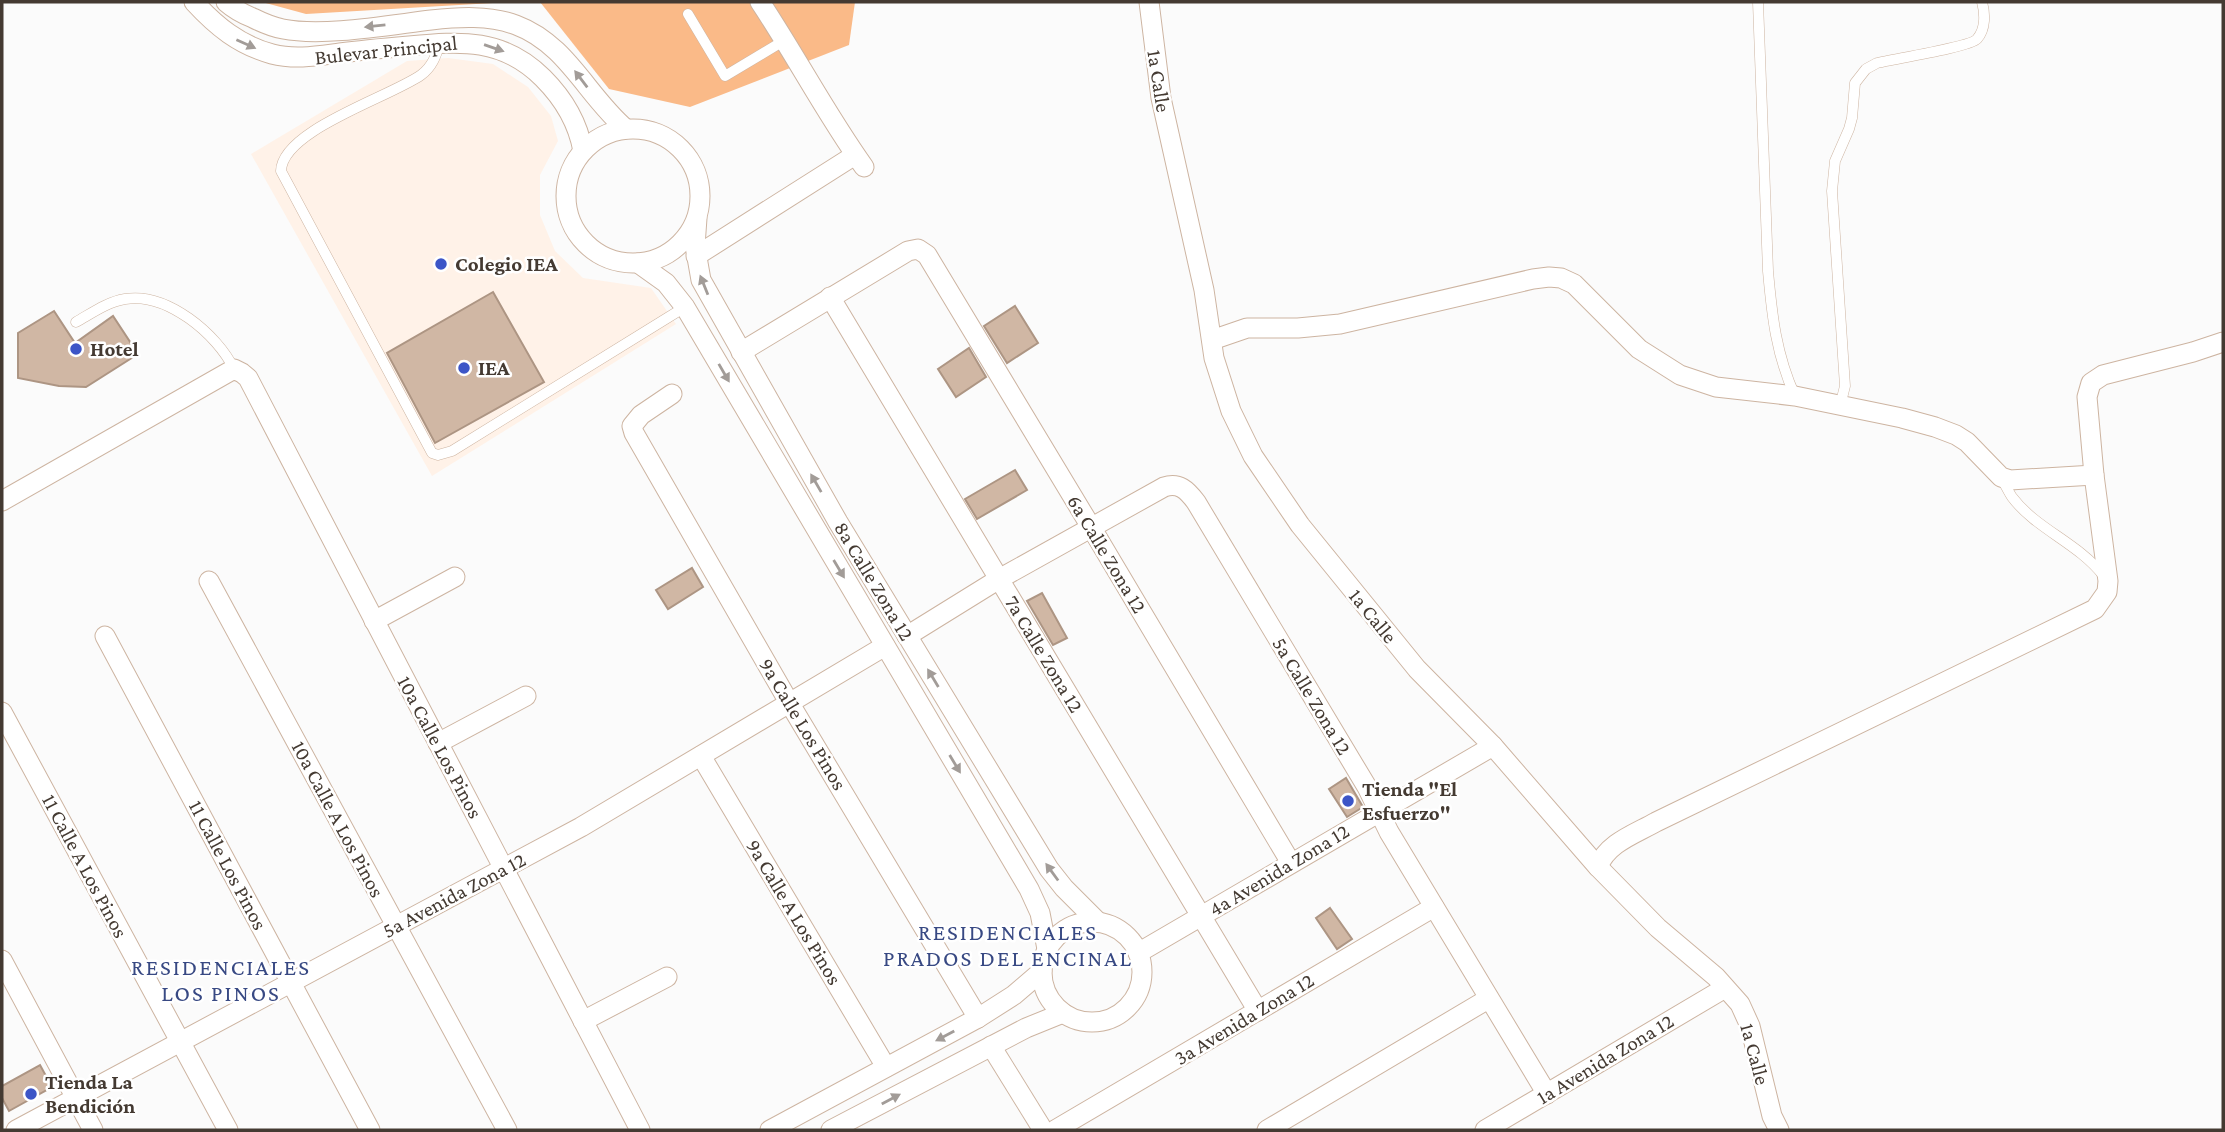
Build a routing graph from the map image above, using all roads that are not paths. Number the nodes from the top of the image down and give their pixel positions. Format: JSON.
{"nodes":[{"id":1,"x":194,"y":2,"type":"edge"},
{"id":2,"x":226,"y":2,"type":"edge"},
{"id":3,"x":760,"y":2,"type":"edge"},
{"id":4,"x":1149,"y":2,"type":"edge"},
{"id":5,"x":1758,"y":2,"type":"edge"},
{"id":6,"x":1982,"y":2,"type":"edge"},
{"id":7,"x":688,"y":14,"type":"dead end"},
{"id":8,"x":785,"y":40,"type":"junction"},
{"id":9,"x":440,"y":43,"type":"junction"},
{"id":10,"x":626,"y":129,"type":"junction"},
{"id":11,"x":583,"y":151,"type":"junction"},
{"id":12,"x":697,"y":218,"type":"junction"},
{"id":13,"x":696,"y":256,"type":"junction"},
{"id":14,"x":638,"y":263,"type":"junction"},
{"id":15,"x":830,"y":297,"type":"junction"},
{"id":16,"x":685,"y":307,"type":"junction"},
{"id":17,"x":76,"y":322,"type":"dead end"},
{"id":18,"x":1212,"y":340,"type":"junction"},
{"id":19,"x":2223,"y":342,"type":"edge"},
{"id":20,"x":741,"y":352,"type":"junction"},
{"id":21,"x":234,"y":369,"type":"junction"},
{"id":22,"x":672,"y":394,"type":"dead end"},
{"id":23,"x":1795,"y":396,"type":"junction"},
{"id":24,"x":1837,"y":406,"type":"junction"},
{"id":25,"x":2094,"y":475,"type":"junction"},
{"id":26,"x":2001,"y":477,"type":"junction"},
{"id":27,"x":2,"y":501,"type":"edge"},
{"id":28,"x":1091,"y":527,"type":"junction"},
{"id":29,"x":456,"y":577,"type":"dead end"},
{"id":30,"x":999,"y":579,"type":"junction"},
{"id":31,"x":209,"y":581,"type":"dead end"},
{"id":32,"x":2107,"y":592,"type":"junction"},
{"id":33,"x":374,"y":621,"type":"junction"},
{"id":34,"x":105,"y":636,"type":"dead end"},
{"id":35,"x":907,"y":636,"type":"junction"},
{"id":36,"x":886,"y":646,"type":"junction"},
{"id":37,"x":526,"y":696,"type":"dead end"},
{"id":38,"x":790,"y":704,"type":"junction"},
{"id":39,"x":2,"y":712,"type":"edge"},
{"id":40,"x":438,"y":743,"type":"junction"},
{"id":41,"x":1493,"y":746,"type":"junction"},
{"id":42,"x":701,"y":756,"type":"junction"},
{"id":43,"x":1378,"y":811,"type":"junction"},
{"id":44,"x":1291,"y":863,"type":"junction"},
{"id":45,"x":1598,"y":867,"type":"junction"},
{"id":46,"x":503,"y":869,"type":"junction"},
{"id":47,"x":1434,"y":907,"type":"junction"},
{"id":48,"x":1201,"y":916,"type":"junction"},
{"id":49,"x":1098,"y":922,"type":"junction"},
{"id":50,"x":396,"y":926,"type":"junction"},
{"id":51,"x":1047,"y":949,"type":"junction"},
{"id":52,"x":1138,"y":953,"type":"junction"},
{"id":53,"x":2,"y":960,"type":"edge"},
{"id":54,"x":1042,"y":971,"type":"junction"},
{"id":55,"x":667,"y":977,"type":"dead end"},
{"id":56,"x":291,"y":983,"type":"junction"},
{"id":57,"x":1725,"y":988,"type":"junction"},
{"id":58,"x":1488,"y":999,"type":"junction"},
{"id":59,"x":1258,"y":1011,"type":"junction"},
{"id":60,"x":1063,"y":1013,"type":"junction"},
{"id":61,"x":978,"y":1018,"type":"junction"},
{"id":62,"x":583,"y":1021,"type":"junction"},
{"id":63,"x":180,"y":1042,"type":"junction"},
{"id":64,"x":991,"y":1046,"type":"junction"},
{"id":65,"x":886,"y":1067,"type":"junction"},
{"id":66,"x":1547,"y":1094,"type":"junction"},
{"id":67,"x":76,"y":1098,"type":"junction"},
{"id":68,"x":835,"y":1129,"type":"edge"},
{"id":69,"x":16,"y":1130,"type":"edge"},
{"id":70,"x":93,"y":1130,"type":"edge"},
{"id":71,"x":228,"y":1130,"type":"edge"},
{"id":72,"x":370,"y":1130,"type":"edge"},
{"id":73,"x":507,"y":1130,"type":"edge"},
{"id":74,"x":640,"y":1130,"type":"edge"},
{"id":75,"x":770,"y":1130,"type":"edge"},
{"id":76,"x":1043,"y":1130,"type":"edge"},
{"id":77,"x":1055,"y":1130,"type":"edge"},
{"id":78,"x":1267,"y":1130,"type":"edge"},
{"id":79,"x":1485,"y":1130,"type":"edge"},
{"id":80,"x":1779,"y":1130,"type":"edge"}],
"edges":[{"from":1,"to":9,"type":"street","name":"Bulevar Principal","one_way":true},
{"from":10,"to":2,"type":"street","name":"Bulevar Principal","one_way":true},
{"from":3,"to":8,"type":"street"},
{"from":4,"to":18,"type":"street","name":"1a Calle"},
{"from":5,"to":23,"type":"lane"},
{"from":6,"to":24,"type":"lane"},
{"from":7,"to":8,"type":"lane"},
{"from":8,"to":13,"type":"street"},
{"from":9,"to":11,"type":"street","name":"Bulevar Principal","one_way":true},
{"from":9,"to":16,"type":"lane"},
{"from":10,"to":11,"type":"street"},
{"from":10,"to":12,"type":"street"},
{"from":11,"to":14,"type":"street"},
{"from":12,"to":13,"type":"street","name":"8a Calle Zona 12"},
{"from":12,"to":14,"type":"street"},
{"from":20,"to":13,"type":"street","name":"8a Calle Zona 12","one_way":true},
{"from":14,"to":16,"type":"street","name":"8a Calle Zona 12"},
{"from":15,"to":20,"type":"street"},
{"from":15,"to":28,"type":"street","name":"6a Calle Zona 12"},
{"from":15,"to":30,"type":"street","name":"7a Calle Zona 12"},
{"from":16,"to":36,"type":"street","name":"8a Calle Zona 12","one_way":true},
{"from":17,"to":21,"type":"lane"},
{"from":18,"to":23,"type":"street"},
{"from":18,"to":41,"type":"street","name":"1a Calle"},
{"from":19,"to":25,"type":"street"},
{"from":35,"to":20,"type":"street","name":"8a Calle Zona 12","one_way":true},
{"from":21,"to":27,"type":"street"},
{"from":21,"to":33,"type":"street","name":"10a Calle Los Pinos"},
{"from":22,"to":38,"type":"street","name":"9a Calle Los Pinos"},
{"from":23,"to":24,"type":"street"},
{"from":24,"to":26,"type":"street"},
{"from":25,"to":26,"type":"street"},
{"from":25,"to":32,"type":"street"},
{"from":26,"to":32,"type":"lane"},
{"from":28,"to":30,"type":"street"},
{"from":28,"to":43,"type":"street","name":"5a Calle Zona 12"},
{"from":28,"to":44,"type":"street","name":"6a Calle Zona 12"},
{"from":29,"to":33,"type":"street"},
{"from":30,"to":35,"type":"street"},
{"from":30,"to":48,"type":"street","name":"7a Calle Zona 12"},
{"from":31,"to":50,"type":"street","name":"10a Calle A Los Pinos"},
{"from":32,"to":45,"type":"street"},
{"from":33,"to":40,"type":"street","name":"10a Calle Los Pinos"},
{"from":34,"to":56,"type":"street","name":"11 Calle Los Pinos"},
{"from":49,"to":35,"type":"street","name":"8a Calle Zona 12","one_way":true},
{"from":36,"to":38,"type":"street","name":"5a Avenida Zona 12"},
{"from":36,"to":51,"type":"street","name":"8a Calle Zona 12","one_way":true},
{"from":37,"to":40,"type":"street"},
{"from":38,"to":42,"type":"street","name":"5a Avenida Zona 12"},
{"from":38,"to":61,"type":"street","name":"9a Calle Los Pinos"},
{"from":39,"to":63,"type":"street","name":"11 Calle A Los Pinos"},
{"from":40,"to":46,"type":"street","name":"10a Calle Los Pinos"},
{"from":41,"to":43,"type":"street","name":"4a Avenida Zona 12"},
{"from":41,"to":45,"type":"street","name":"1a Calle"},
{"from":42,"to":46,"type":"street","name":"5a Avenida Zona 12"},
{"from":42,"to":65,"type":"street","name":"9a Calle A Los Pinos"},
{"from":43,"to":44,"type":"street","name":"4a Avenida Zona 12"},
{"from":43,"to":47,"type":"street","name":"5a Calle Zona 12"},
{"from":44,"to":48,"type":"street","name":"4a Avenida Zona 12"},
{"from":45,"to":57,"type":"street","name":"1a Calle"},
{"from":46,"to":50,"type":"street","name":"5a Avenida Zona 12"},
{"from":46,"to":62,"type":"street","name":"10a Calle Los Pinos"},
{"from":47,"to":58,"type":"street","name":"5a Calle Zona 12"},
{"from":47,"to":59,"type":"street","name":"3a Avenida Zona 12"},
{"from":48,"to":52,"type":"street","name":"4a Avenida Zona 12"},
{"from":48,"to":59,"type":"street","name":"7a Calle Zona 12"},
{"from":49,"to":51,"type":"street"},
{"from":49,"to":52,"type":"street"},
{"from":50,"to":56,"type":"street","name":"5a Avenida Zona 12"},
{"from":50,"to":73,"type":"street","name":"10a Calle A Los Pinos"},
{"from":51,"to":54,"type":"street"},
{"from":52,"to":60,"type":"street"},
{"from":53,"to":67,"type":"street"},
{"from":54,"to":60,"type":"street"},
{"from":54,"to":61,"type":"street"},
{"from":55,"to":62,"type":"street"},
{"from":56,"to":63,"type":"street","name":"5a Avenida Zona 12"},
{"from":56,"to":72,"type":"street","name":"11 Calle Los Pinos"},
{"from":57,"to":66,"type":"street","name":"1a Avenida Zona 12"},
{"from":57,"to":80,"type":"street","name":"1a Calle"},
{"from":58,"to":66,"type":"street","name":"5a Calle Zona 12"},
{"from":58,"to":78,"type":"street"},
{"from":59,"to":77,"type":"street","name":"3a Avenida Zona 12"},
{"from":60,"to":64,"type":"street"},
{"from":61,"to":65,"type":"street","one_way":true},
{"from":62,"to":74,"type":"street","name":"10a Calle Los Pinos"},
{"from":63,"to":67,"type":"street","name":"5a Avenida Zona 12"},
{"from":63,"to":71,"type":"street","name":"11 Calle A Los Pinos"},
{"from":68,"to":64,"type":"street","one_way":true},
{"from":64,"to":76,"type":"street"},
{"from":65,"to":75,"type":"street"},
{"from":66,"to":79,"type":"street","name":"1a Avenida Zona 12"},
{"from":67,"to":69,"type":"street","name":"5a Avenida Zona 12"},
{"from":67,"to":70,"type":"street"}]}
